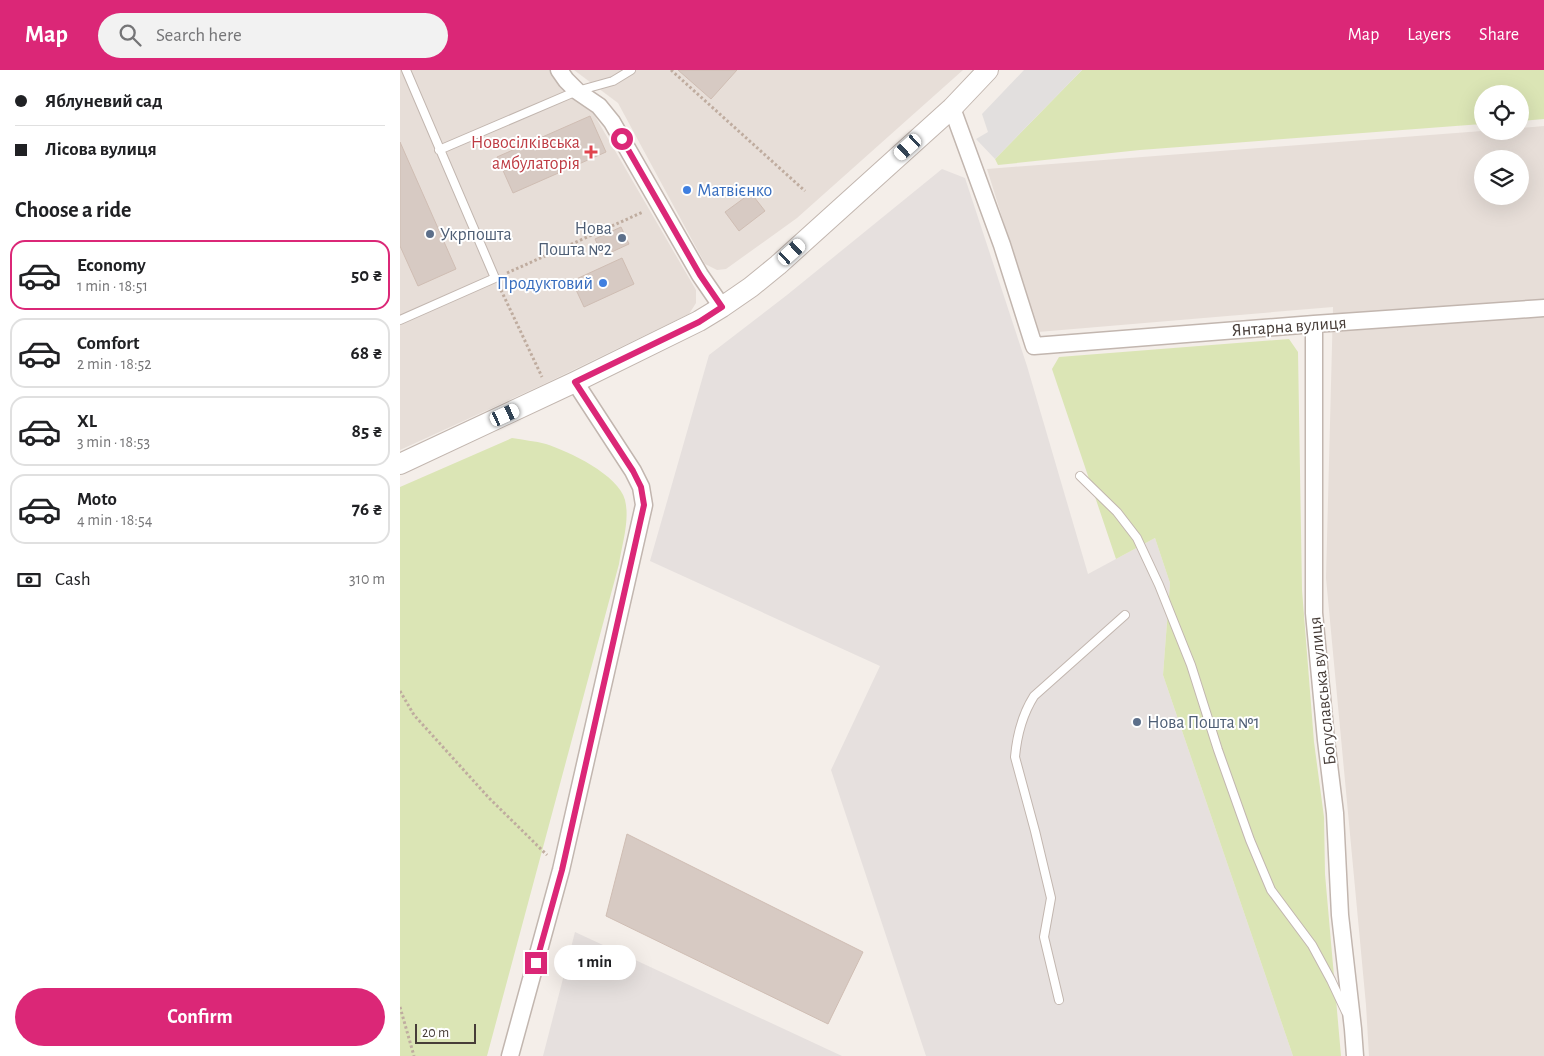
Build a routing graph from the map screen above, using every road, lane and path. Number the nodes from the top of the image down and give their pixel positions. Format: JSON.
{"nodes":[{"id":1,"x":406,"y":70,"type":"edge"},
{"id":2,"x":558,"y":70,"type":"edge"},
{"id":3,"x":631,"y":70,"type":"edge"},
{"id":4,"x":671,"y":70,"type":"edge"},
{"id":5,"x":988,"y":70,"type":"edge"},
{"id":6,"x":577,"y":91,"type":"junction"},
{"id":7,"x":952,"y":108,"type":"junction"},
{"id":8,"x":440,"y":150,"type":"junction"},
{"id":9,"x":805,"y":191,"type":"dead end"},
{"id":10,"x":648,"y":220,"type":"dead end"},
{"id":11,"x":495,"y":278,"type":"junction"},
{"id":12,"x":722,"y":307,"type":"junction"},
{"id":13,"x":1544,"y":308,"type":"edge"},
{"id":14,"x":400,"y":320,"type":"edge"},
{"id":15,"x":1314,"y":324,"type":"junction"},
{"id":16,"x":543,"y":380,"type":"dead end"},
{"id":17,"x":575,"y":382,"type":"junction"},
{"id":18,"x":400,"y":464,"type":"edge"},
{"id":19,"x":1080,"y":476,"type":"dead end"},
{"id":20,"x":1126,"y":615,"type":"dead end"},
{"id":21,"x":400,"y":691,"type":"edge"},
{"id":22,"x":562,"y":870,"type":"junction"},
{"id":23,"x":1059,"y":1000,"type":"dead end"},
{"id":24,"x":400,"y":1007,"type":"edge"},
{"id":25,"x":1353,"y":1030,"type":"junction"},
{"id":26,"x":414,"y":1056,"type":"edge"},
{"id":27,"x":510,"y":1056,"type":"edge"},
{"id":28,"x":1355,"y":1056,"type":"edge"}],
"edges":[{"from":1,"to":8,"type":"lane"},
{"from":2,"to":6,"type":"street"},
{"from":3,"to":6,"type":"lane"},
{"from":4,"to":9,"type":"path"},
{"from":5,"to":7,"type":"street"},
{"from":6,"to":8,"type":"lane"},
{"from":6,"to":12,"type":"street"},
{"from":7,"to":12,"type":"street"},
{"from":7,"to":15,"type":"street","name":"Янтарна вулиця"},
{"from":8,"to":11,"type":"lane"},
{"from":10,"to":11,"type":"path"},
{"from":11,"to":14,"type":"lane"},
{"from":11,"to":16,"type":"path"},
{"from":12,"to":17,"type":"street"},
{"from":13,"to":15,"type":"street","name":"Янтарна вулиця"},
{"from":15,"to":25,"type":"street","name":"Богуславська вулиця"},
{"from":17,"to":18,"type":"street"},
{"from":17,"to":22,"type":"street"},
{"from":19,"to":25,"type":"lane"},
{"from":20,"to":23,"type":"lane"},
{"from":21,"to":22,"type":"path"},
{"from":22,"to":27,"type":"street"},
{"from":24,"to":26,"type":"path"},
{"from":25,"to":28,"type":"street","name":"Богуславська вулиця"}]}
